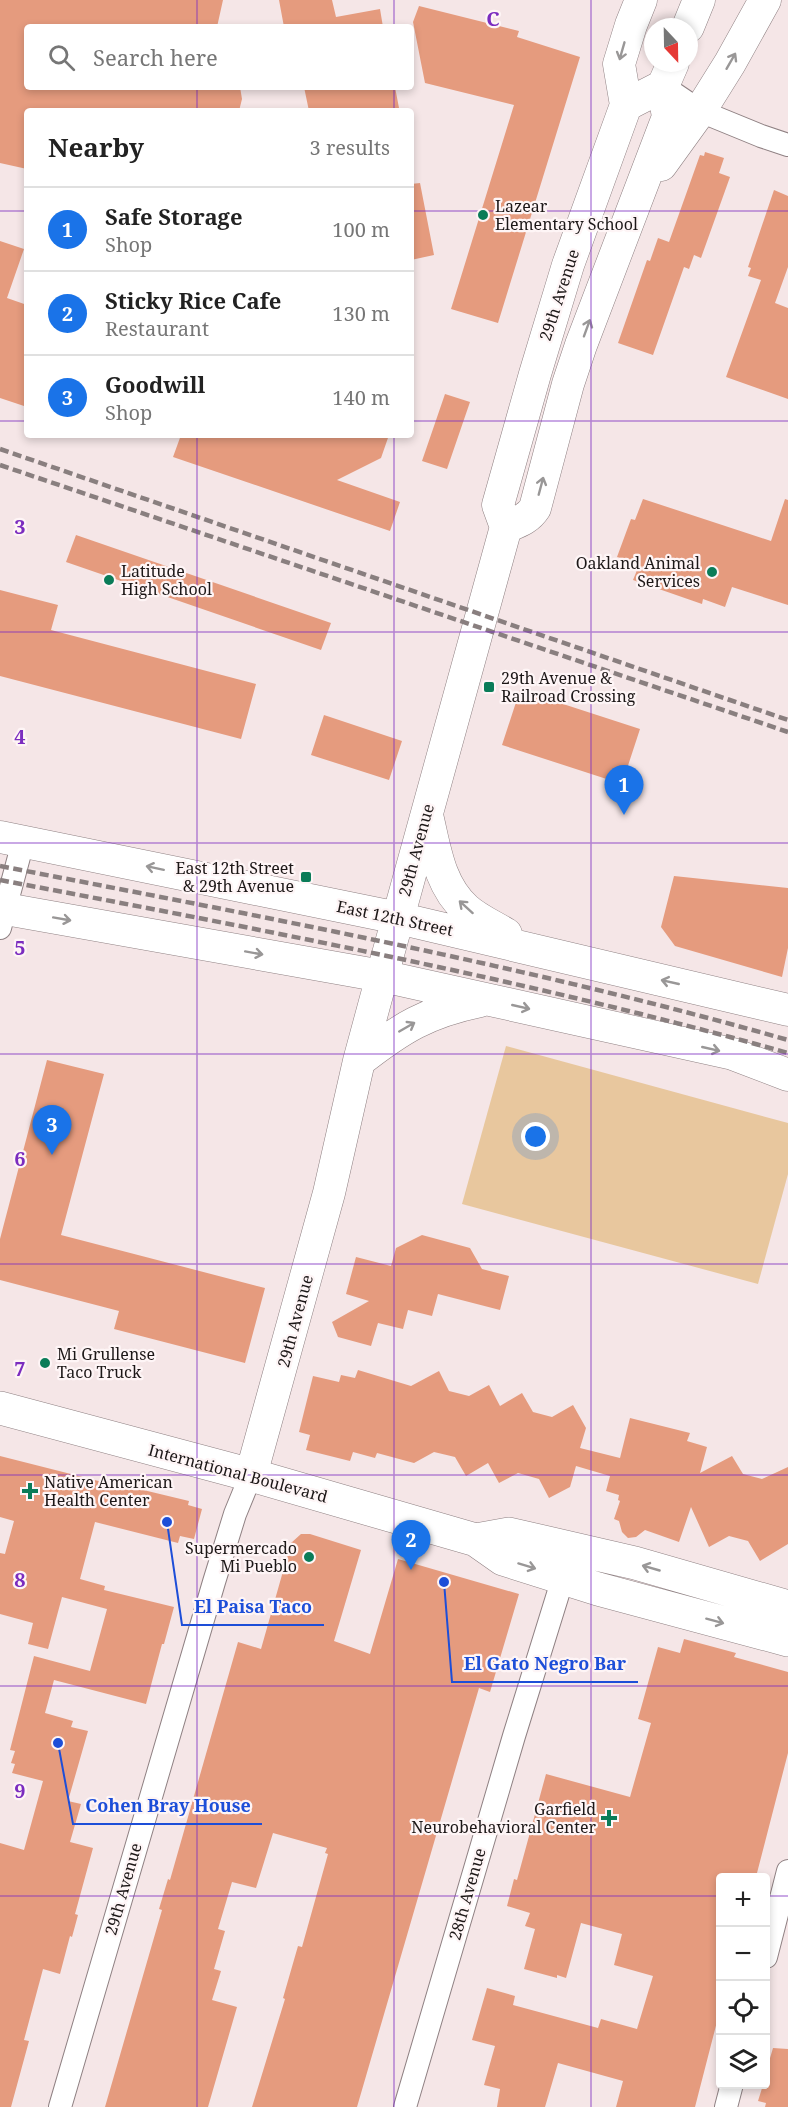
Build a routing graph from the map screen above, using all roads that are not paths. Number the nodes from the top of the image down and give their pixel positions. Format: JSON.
{"nodes":[{"id":1,"x":641,"y":0,"type":"edge"},
{"id":2,"x":699,"y":0,"type":"edge"},
{"id":3,"x":765,"y":0,"type":"edge"},
{"id":4,"x":692,"y":18,"type":"edge"},
{"id":5,"x":668,"y":74,"type":"edge"},
{"id":6,"x":627,"y":105,"type":"junction"},
{"id":7,"x":700,"y":111,"type":"junction"},
{"id":8,"x":788,"y":145,"type":"edge"},
{"id":9,"x":633,"y":204,"type":"junction"},
{"id":10,"x":506,"y":527,"type":"junction"},
{"id":11,"x":426,"y":813,"type":"junction"},
{"id":12,"x":11,"y":839,"type":"edge"},
{"id":13,"x":2,"y":915,"type":"edge"},
{"id":14,"x":398,"y":918,"type":"junction"},
{"id":15,"x":533,"y":950,"type":"junction"},
{"id":16,"x":382,"y":976,"type":"junction"},
{"id":17,"x":487,"y":999,"type":"junction"},
{"id":18,"x":788,"y":1010,"type":"edge"},
{"id":19,"x":359,"y":1061,"type":"junction"},
{"id":20,"x":788,"y":1075,"type":"edge"},
{"id":21,"x":0,"y":1408,"type":"edge"},
{"id":22,"x":251,"y":1475,"type":"junction"},
{"id":23,"x":476,"y":1540,"type":"junction"},
{"id":24,"x":563,"y":1578,"type":"junction"},
{"id":25,"x":788,"y":1607,"type":"edge"},
{"id":26,"x":788,"y":1640,"type":"edge"},
{"id":27,"x":788,"y":1871,"type":"edge"},
{"id":28,"x":770,"y":1938,"type":"edge"},
{"id":29,"x":731,"y":2089,"type":"edge"},
{"id":30,"x":60,"y":2107,"type":"edge"},
{"id":31,"x":405,"y":2107,"type":"edge"},
{"id":32,"x":726,"y":2107,"type":"edge"}],
"edges":[{"from":1,"to":6,"type":"main road","one_way":true},
{"from":2,"to":4,"type":"main road"},
{"from":7,"to":3,"type":"main road","one_way":true},
{"from":5,"to":6,"type":"main road"},
{"from":5,"to":7,"type":"street"},
{"from":5,"to":9,"type":"main road"},
{"from":6,"to":10,"type":"main road","name":"29th Avenue"},
{"from":7,"to":8,"type":"street"},
{"from":7,"to":9,"type":"main road"},
{"from":10,"to":9,"type":"main road","one_way":true},
{"from":10,"to":11,"type":"main road","name":"29th Avenue"},
{"from":11,"to":14,"type":"main road","name":"29th Avenue"},
{"from":15,"to":11,"type":"main road","one_way":true},
{"from":12,"to":13,"type":"street"},
{"from":14,"to":12,"type":"main road","name":"East 12th Street","one_way":true},
{"from":13,"to":16,"type":"main road","one_way":true},
{"from":14,"to":15,"type":"main road","name":"East 12th Street"},
{"from":14,"to":16,"type":"main road","name":"29th Avenue"},
{"from":18,"to":15,"type":"main road","name":"East 12th Street","one_way":true},
{"from":16,"to":17,"type":"main road"},
{"from":16,"to":19,"type":"main road","name":"29th Avenue"},
{"from":19,"to":17,"type":"main road","one_way":true},
{"from":17,"to":20,"type":"main road","one_way":true},
{"from":19,"to":22,"type":"main road","name":"29th Avenue"},
{"from":21,"to":22,"type":"main road","name":"International Boulevard"},
{"from":22,"to":23,"type":"main road","name":"International Boulevard"},
{"from":22,"to":30,"type":"street","name":"29th Avenue"},
{"from":23,"to":24,"type":"main road","name":"International Boulevard","one_way":true},
{"from":25,"to":23,"type":"main road","name":"International Boulevard","one_way":true},
{"from":24,"to":26,"type":"main road","name":"International Boulevard","one_way":true},
{"from":24,"to":31,"type":"street","name":"28th Avenue"},
{"from":27,"to":28,"type":"street"},
{"from":29,"to":32,"type":"street"}]}
